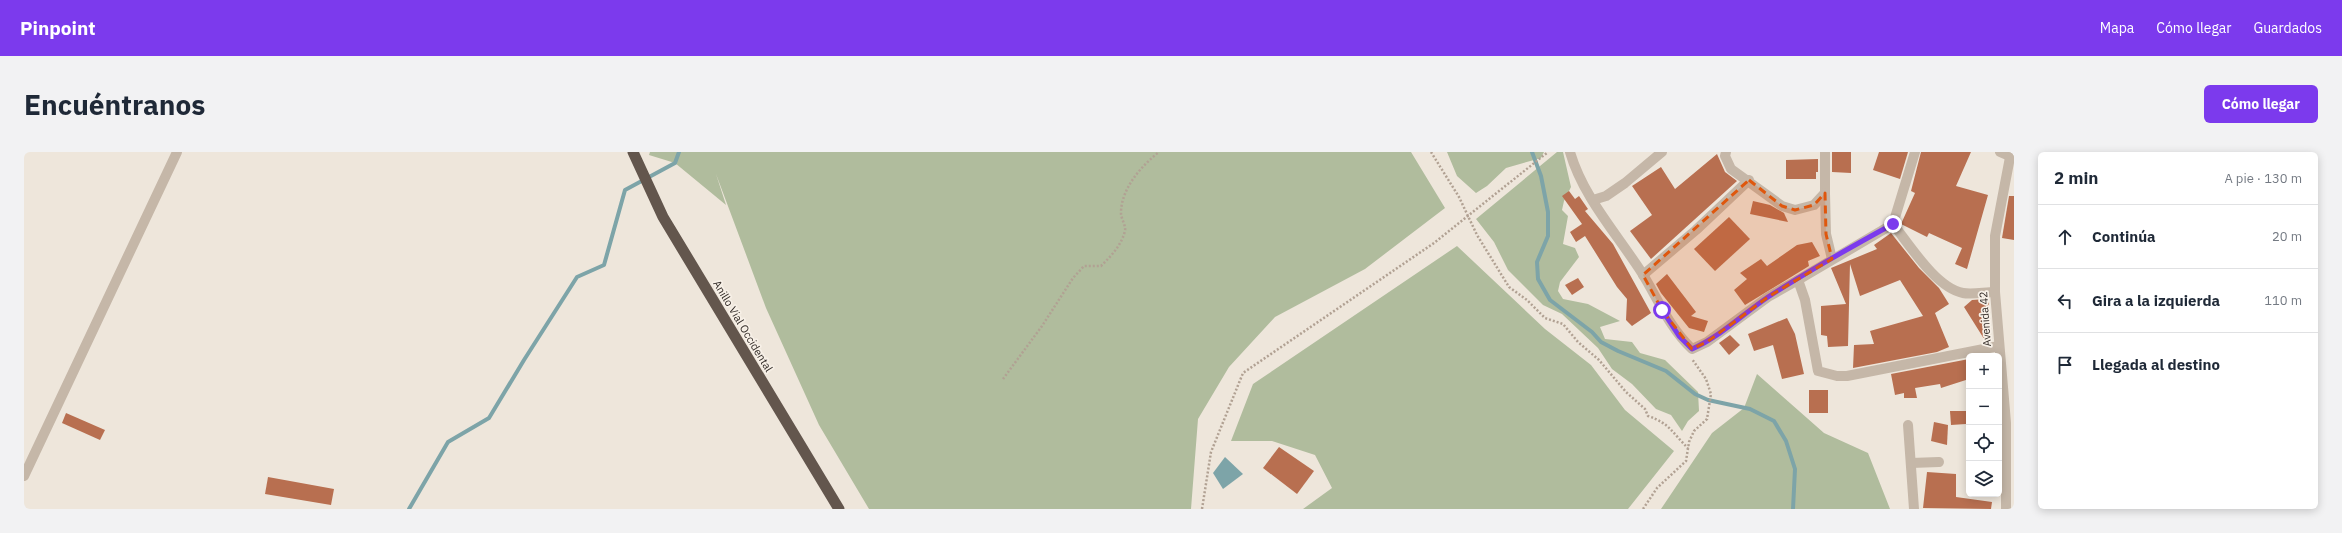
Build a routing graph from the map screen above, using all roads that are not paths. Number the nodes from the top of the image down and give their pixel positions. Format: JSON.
{"nodes":[{"id":1,"x":178,"y":152,"type":"edge"},
{"id":2,"x":633,"y":152,"type":"edge"},
{"id":3,"x":1570,"y":152,"type":"edge"},
{"id":4,"x":1662,"y":152,"type":"edge"},
{"id":5,"x":1726,"y":152,"type":"edge"},
{"id":6,"x":1825,"y":152,"type":"edge"},
{"id":7,"x":1915,"y":152,"type":"edge"},
{"id":8,"x":2000,"y":152,"type":"edge"},
{"id":9,"x":2011,"y":156,"type":"edge"},
{"id":10,"x":1749,"y":180,"type":"junction"},
{"id":11,"x":1825,"y":193,"type":"junction"},
{"id":12,"x":1593,"y":200,"type":"junction"},
{"id":13,"x":1893,"y":224,"type":"junction"},
{"id":14,"x":1832,"y":258,"type":"junction"},
{"id":15,"x":1643,"y":275,"type":"junction"},
{"id":16,"x":1798,"y":280,"type":"junction"},
{"id":17,"x":1994,"y":292,"type":"junction"},
{"id":18,"x":1999,"y":346,"type":"junction"},
{"id":19,"x":1908,"y":425,"type":"dead end"},
{"id":20,"x":1939,"y":462,"type":"dead end"},
{"id":21,"x":1911,"y":463,"type":"junction"},
{"id":22,"x":24,"y":476,"type":"edge"},
{"id":23,"x":839,"y":509,"type":"edge"},
{"id":24,"x":1914,"y":509,"type":"edge"},
{"id":25,"x":2006,"y":509,"type":"edge"}],
"edges":[{"from":1,"to":22,"type":"street"},
{"from":2,"to":23,"type":"highway","name":"Anillo Vial Occidental"},
{"from":3,"to":12,"type":"street"},
{"from":4,"to":12,"type":"street"},
{"from":5,"to":10,"type":"street"},
{"from":6,"to":11,"type":"street"},
{"from":7,"to":13,"type":"street"},
{"from":8,"to":9,"type":"street"},
{"from":9,"to":17,"type":"street","name":"Avenida 42"},
{"from":10,"to":11,"type":"street"},
{"from":10,"to":15,"type":"street"},
{"from":11,"to":14,"type":"street"},
{"from":12,"to":15,"type":"street"},
{"from":13,"to":14,"type":"street"},
{"from":13,"to":17,"type":"street"},
{"from":14,"to":16,"type":"street"},
{"from":15,"to":16,"type":"street"},
{"from":16,"to":18,"type":"street"},
{"from":17,"to":18,"type":"street","name":"Avenida 42"},
{"from":18,"to":25,"type":"street","name":"Avenida 42"},
{"from":19,"to":21,"type":"street"},
{"from":20,"to":21,"type":"street"},
{"from":21,"to":24,"type":"street"}]}
